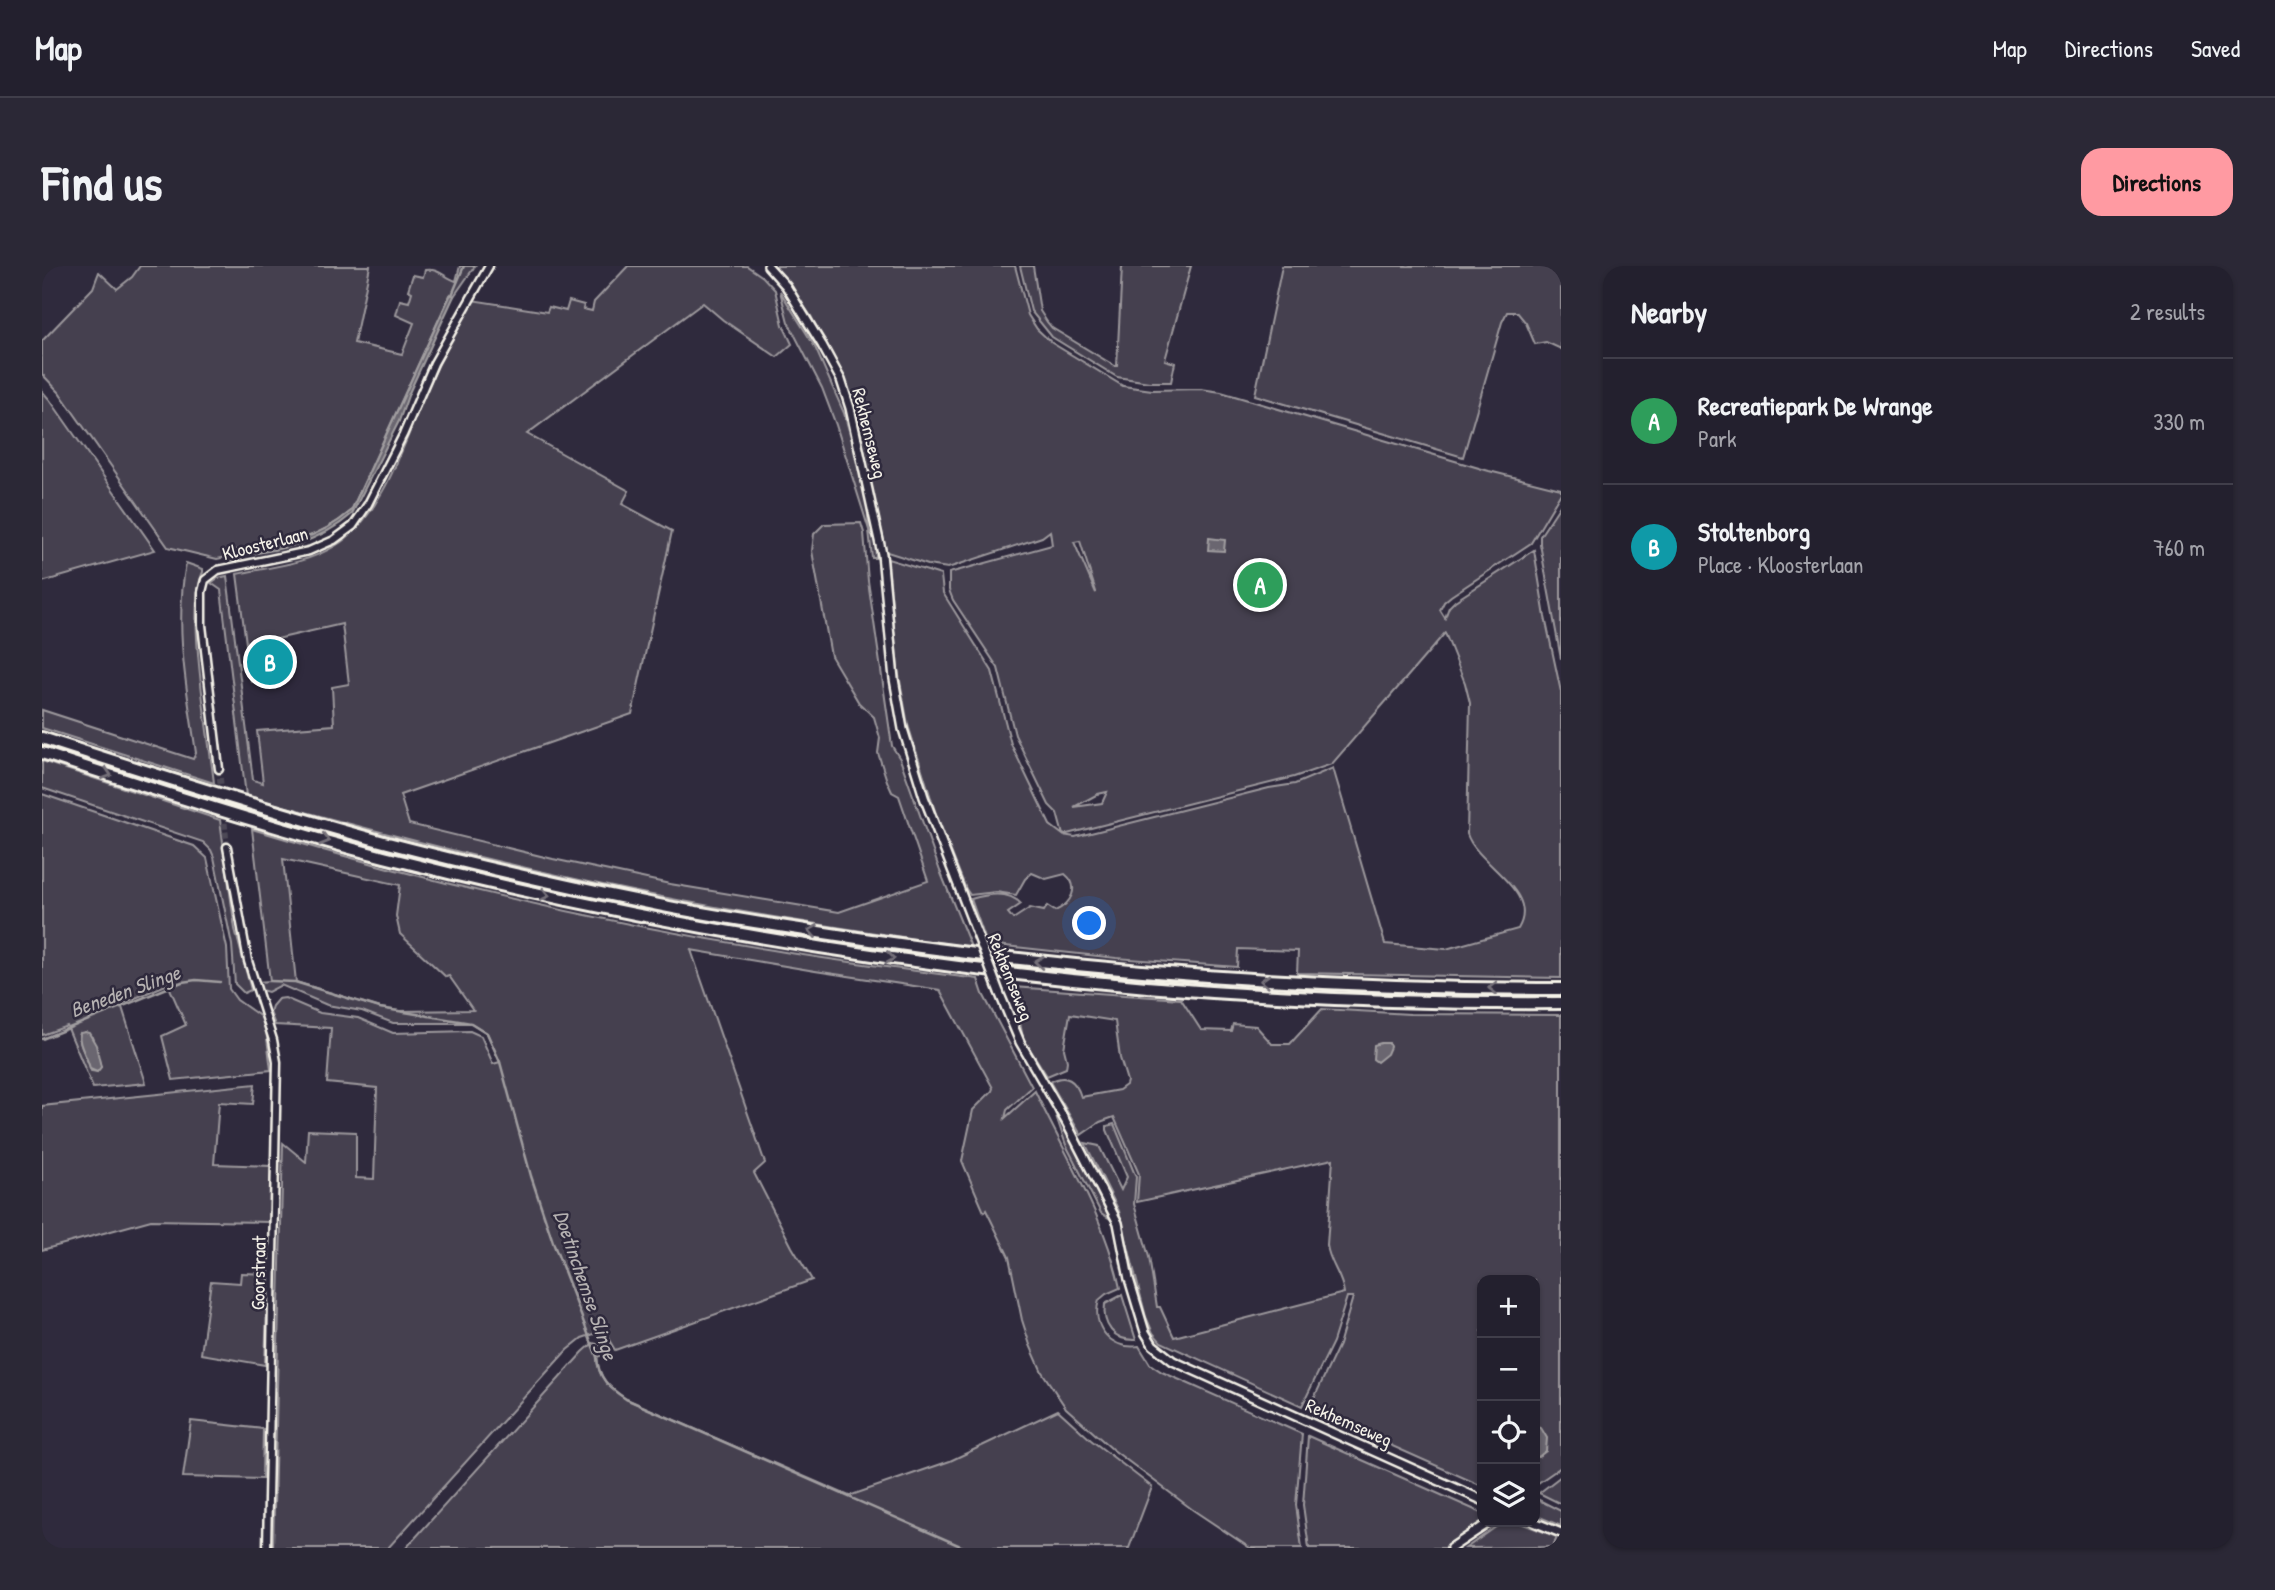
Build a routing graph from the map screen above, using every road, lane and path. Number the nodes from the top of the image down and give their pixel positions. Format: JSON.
{"nodes":[{"id":1,"x":489,"y":266,"type":"edge"},
{"id":2,"x":768,"y":266,"type":"edge"},
{"id":3,"x":42,"y":738,"type":"edge"},
{"id":4,"x":42,"y":753,"type":"edge"},
{"id":5,"x":219,"y":769,"type":"tunnel mouth"},
{"id":6,"x":227,"y":847,"type":"tunnel mouth"},
{"id":7,"x":1561,"y":989,"type":"edge"},
{"id":8,"x":1561,"y":1003,"type":"edge"},
{"id":9,"x":1477,"y":1498,"type":"edge"},
{"id":10,"x":1540,"y":1524,"type":"edge"},
{"id":11,"x":1482,"y":1527,"type":"edge"},
{"id":12,"x":1561,"y":1533,"type":"edge"},
{"id":13,"x":267,"y":1548,"type":"edge"},
{"id":14,"x":1451,"y":1548,"type":"edge"}],
"edges":[{"from":1,"to":5,"type":"street","name":"Kloosterlaan"},
{"from":2,"to":9,"type":"street","name":"Rekhemseweg","bridge":true},
{"from":7,"to":3,"type":"highway","one_way":true},
{"from":4,"to":8,"type":"highway","one_way":true},
{"from":6,"to":13,"type":"street","name":"Goorstraat"},
{"from":10,"to":12,"type":"street"},
{"from":11,"to":14,"type":"street"}]}
